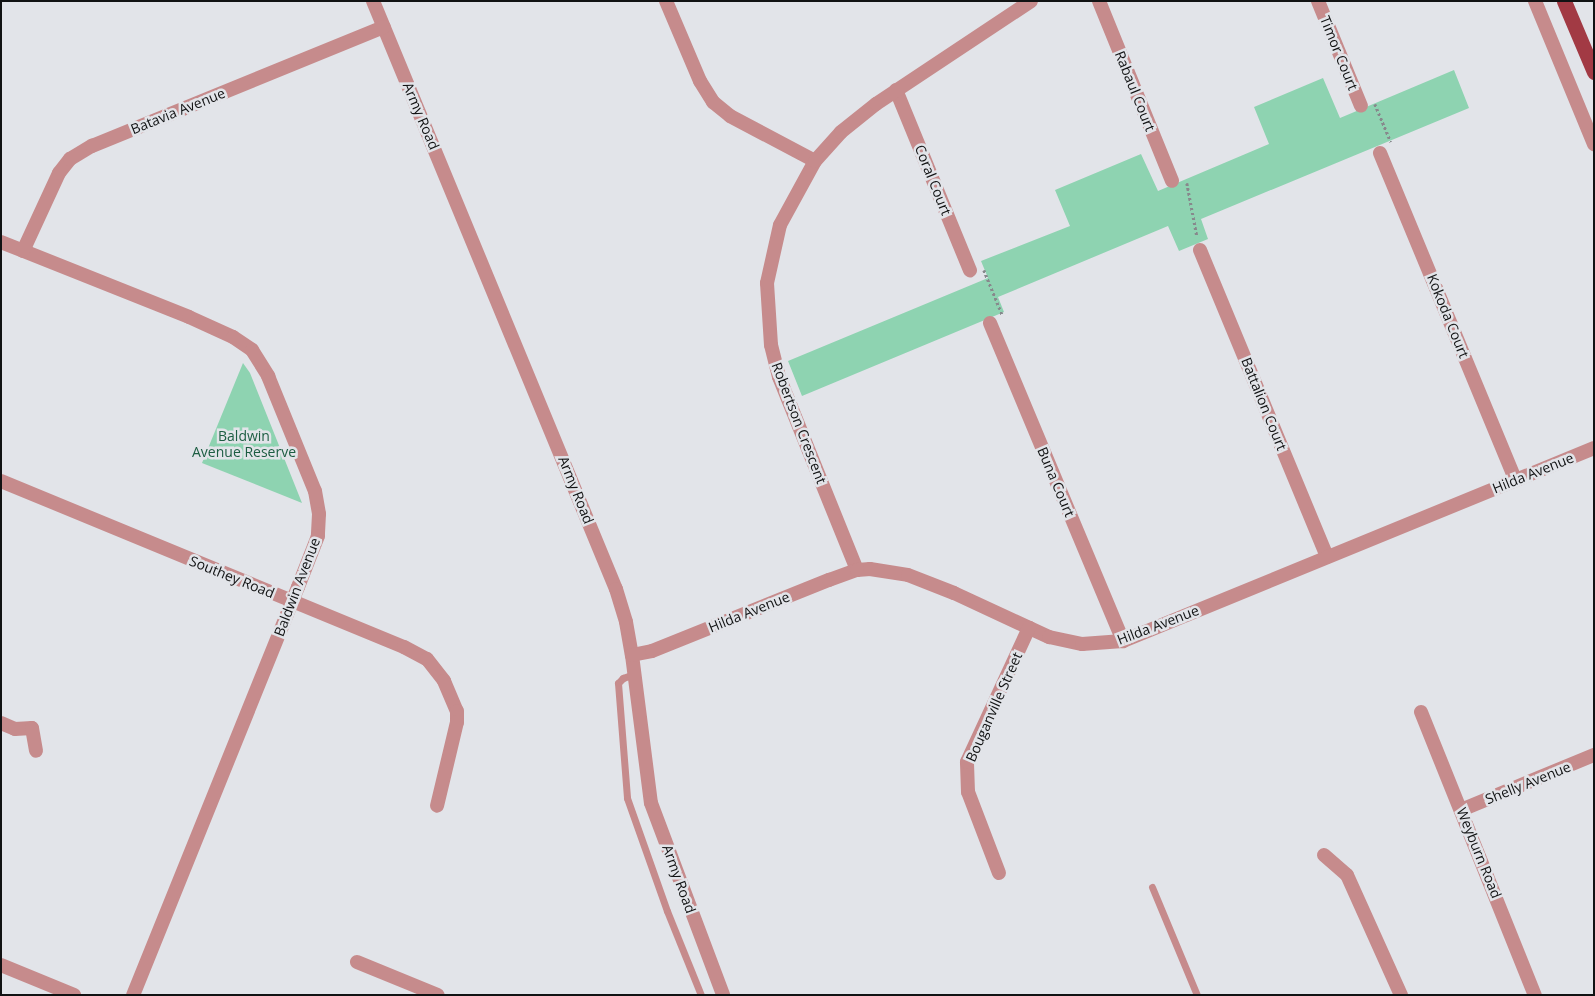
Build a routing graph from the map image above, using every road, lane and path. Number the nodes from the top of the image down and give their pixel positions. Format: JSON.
{"nodes":[{"id":1,"x":666,"y":1,"type":"edge"},
{"id":2,"x":1031,"y":1,"type":"edge"},
{"id":3,"x":1099,"y":1,"type":"edge"},
{"id":4,"x":1318,"y":1,"type":"edge"},
{"id":5,"x":1535,"y":1,"type":"edge"},
{"id":6,"x":1564,"y":1,"type":"edge"},
{"id":7,"x":377,"y":2,"type":"edge"},
{"id":8,"x":384,"y":27,"type":"junction"},
{"id":9,"x":1594,"y":72,"type":"edge"},
{"id":10,"x":896,"y":90,"type":"junction"},
{"id":11,"x":1375,"y":102,"type":"dead end"},
{"id":12,"x":1361,"y":106,"type":"dead end"},
{"id":13,"x":1391,"y":142,"type":"dead end"},
{"id":14,"x":1594,"y":144,"type":"edge"},
{"id":15,"x":1380,"y":153,"type":"dead end"},
{"id":16,"x":815,"y":161,"type":"junction"},
{"id":17,"x":1186,"y":179,"type":"dead end"},
{"id":18,"x":1172,"y":181,"type":"dead end"},
{"id":19,"x":1,"y":242,"type":"edge"},
{"id":20,"x":1200,"y":250,"type":"joint"},
{"id":21,"x":23,"y":251,"type":"junction"},
{"id":22,"x":975,"y":266,"type":"joint"},
{"id":23,"x":1002,"y":314,"type":"dead end"},
{"id":24,"x":990,"y":323,"type":"dead end"},
{"id":25,"x":1594,"y":448,"type":"edge"},
{"id":26,"x":1515,"y":479,"type":"junction"},
{"id":27,"x":1,"y":481,"type":"edge"},
{"id":28,"x":1327,"y":557,"type":"junction"},
{"id":29,"x":856,"y":570,"type":"junction"},
{"id":30,"x":292,"y":602,"type":"junction"},
{"id":31,"x":1029,"y":628,"type":"junction"},
{"id":32,"x":1123,"y":641,"type":"junction"},
{"id":33,"x":632,"y":655,"type":"junction"},
{"id":34,"x":634,"y":674,"type":"junction"},
{"id":35,"x":1421,"y":712,"type":"dead end"},
{"id":36,"x":1,"y":723,"type":"edge"},
{"id":37,"x":36,"y":751,"type":"dead end"},
{"id":38,"x":1594,"y":755,"type":"edge"},
{"id":39,"x":437,"y":806,"type":"dead end"},
{"id":40,"x":1462,"y":810,"type":"junction"},
{"id":41,"x":1324,"y":855,"type":"dead end"},
{"id":42,"x":999,"y":873,"type":"dead end"},
{"id":43,"x":1152,"y":888,"type":"dead end"},
{"id":44,"x":357,"y":962,"type":"dead end"},
{"id":45,"x":1,"y":965,"type":"edge"},
{"id":46,"x":74,"y":995,"type":"edge"},
{"id":47,"x":133,"y":995,"type":"edge"},
{"id":48,"x":438,"y":995,"type":"edge"},
{"id":49,"x":701,"y":995,"type":"edge"},
{"id":50,"x":723,"y":995,"type":"edge"},
{"id":51,"x":1197,"y":995,"type":"edge"},
{"id":52,"x":1401,"y":995,"type":"edge"},
{"id":53,"x":1535,"y":995,"type":"edge"}],
"edges":[{"from":1,"to":16,"type":"street"},
{"from":2,"to":10,"type":"street","name":"Robertson Crescent"},
{"from":3,"to":18,"type":"street","name":"Rabaul Court"},
{"from":4,"to":12,"type":"street","name":"Timor Court"},
{"from":5,"to":14,"type":"street"},
{"from":6,"to":9,"type":"main road"},
{"from":7,"to":8,"type":"street","name":"Army Road"},
{"from":8,"to":21,"type":"street","name":"Batavia Avenue"},
{"from":8,"to":33,"type":"street","name":"Army Road"},
{"from":10,"to":16,"type":"street","name":"Robertson Crescent"},
{"from":10,"to":22,"type":"street","name":"Coral Court"},
{"from":11,"to":13,"type":"path"},
{"from":15,"to":26,"type":"street","name":"Kokoda Court"},
{"from":16,"to":29,"type":"street","name":"Robertson Crescent"},
{"from":17,"to":20,"type":"path"},
{"from":19,"to":21,"type":"street","name":"Baldwin Avenue"},
{"from":20,"to":28,"type":"street","name":"Battalion Court"},
{"from":21,"to":30,"type":"street","name":"Baldwin Avenue"},
{"from":22,"to":23,"type":"path"},
{"from":24,"to":32,"type":"street","name":"Buna Court"},
{"from":25,"to":26,"type":"street","name":"Hilda Avenue"},
{"from":26,"to":28,"type":"street","name":"Hilda Avenue"},
{"from":27,"to":30,"type":"street","name":"Southey Road"},
{"from":28,"to":32,"type":"street","name":"Hilda Avenue"},
{"from":29,"to":31,"type":"street","name":"Hilda Avenue"},
{"from":29,"to":33,"type":"street","name":"Hilda Avenue"},
{"from":30,"to":39,"type":"street","name":"Southey Road"},
{"from":30,"to":47,"type":"street","name":"Baldwin Avenue"},
{"from":31,"to":32,"type":"street","name":"Hilda Avenue"},
{"from":31,"to":42,"type":"street","name":"Bouganville Street"},
{"from":33,"to":34,"type":"street","name":"Army Road"},
{"from":34,"to":49,"type":"lane"},
{"from":34,"to":50,"type":"street","name":"Army Road"},
{"from":35,"to":40,"type":"street","name":"Weyburn Road"},
{"from":36,"to":37,"type":"street"},
{"from":38,"to":40,"type":"street","name":"Shelly Avenue"},
{"from":40,"to":53,"type":"street","name":"Weyburn Road"},
{"from":41,"to":52,"type":"street"},
{"from":43,"to":51,"type":"lane"},
{"from":44,"to":48,"type":"street"},
{"from":45,"to":46,"type":"street"}]}
